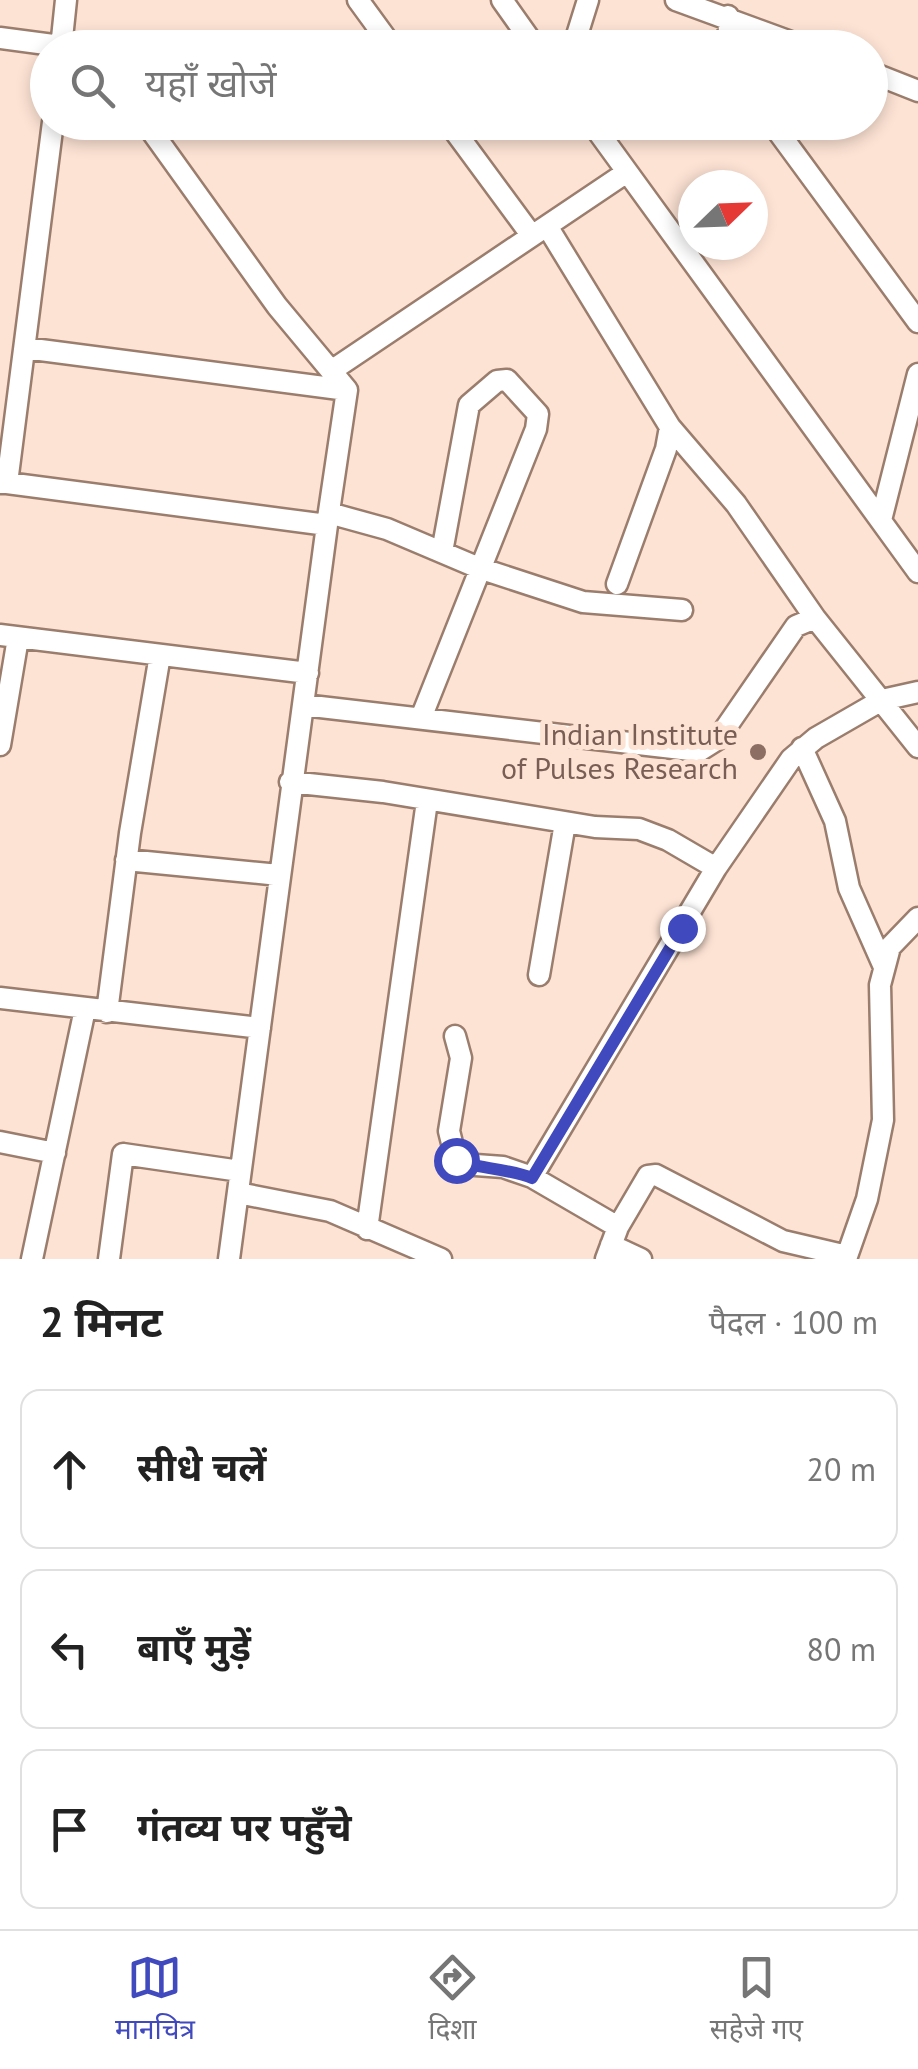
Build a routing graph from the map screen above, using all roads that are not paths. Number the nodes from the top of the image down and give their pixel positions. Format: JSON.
{"nodes":[{"id":1,"x":66,"y":0,"type":"edge"},
{"id":2,"x":358,"y":0,"type":"edge"},
{"id":3,"x":502,"y":0,"type":"edge"},
{"id":4,"x":588,"y":0,"type":"edge"},
{"id":5,"x":676,"y":0,"type":"edge"},
{"id":6,"x":728,"y":16,"type":"junction"},
{"id":7,"x":66,"y":30,"type":"edge"},
{"id":8,"x":380,"y":30,"type":"edge"},
{"id":9,"x":523,"y":30,"type":"edge"},
{"id":10,"x":579,"y":30,"type":"edge"},
{"id":11,"x":729,"y":30,"type":"edge"},
{"id":12,"x":763,"y":30,"type":"edge"},
{"id":13,"x":0,"y":38,"type":"edge"},
{"id":14,"x":30,"y":42,"type":"edge"},
{"id":15,"x":888,"y":79,"type":"edge"},
{"id":16,"x":918,"y":90,"type":"edge"},
{"id":17,"x":50,"y":140,"type":"edge"},
{"id":18,"x":158,"y":140,"type":"edge"},
{"id":19,"x":463,"y":140,"type":"edge"},
{"id":20,"x":604,"y":140,"type":"edge"},
{"id":21,"x":784,"y":140,"type":"edge"},
{"id":22,"x":627,"y":172,"type":"junction"},
{"id":23,"x":539,"y":231,"type":"junction"},
{"id":24,"x":918,"y":322,"type":"edge"},
{"id":25,"x":25,"y":348,"type":"junction"},
{"id":26,"x":331,"y":371,"type":"junction"},
{"id":27,"x":918,"y":374,"type":"edge"},
{"id":28,"x":347,"y":390,"type":"junction"},
{"id":29,"x":670,"y":426,"type":"junction"},
{"id":30,"x":3,"y":483,"type":"edge"},
{"id":31,"x":328,"y":519,"type":"junction"},
{"id":32,"x":881,"y":520,"type":"junction"},
{"id":33,"x":442,"y":552,"type":"junction"},
{"id":34,"x":478,"y":568,"type":"junction"},
{"id":35,"x":918,"y":572,"type":"edge"},
{"id":36,"x":617,"y":584,"type":"dead end"},
{"id":37,"x":682,"y":610,"type":"dead end"},
{"id":38,"x":815,"y":618,"type":"junction"},
{"id":39,"x":9,"y":636,"type":"edge"},
{"id":40,"x":160,"y":655,"type":"junction"},
{"id":41,"x":308,"y":673,"type":"junction"},
{"id":42,"x":918,"y":692,"type":"edge"},
{"id":43,"x":882,"y":700,"type":"junction"},
{"id":44,"x":303,"y":704,"type":"junction"},
{"id":45,"x":421,"y":718,"type":"junction"},
{"id":46,"x":0,"y":745,"type":"edge"},
{"id":47,"x":918,"y":747,"type":"edge"},
{"id":48,"x":802,"y":748,"type":"junction"},
{"id":49,"x":290,"y":782,"type":"junction"},
{"id":50,"x":427,"y":801,"type":"junction"},
{"id":51,"x":565,"y":823,"type":"junction"},
{"id":52,"x":126,"y":860,"type":"junction"},
{"id":53,"x":716,"y":868,"type":"junction"},
{"id":54,"x":279,"y":874,"type":"junction"},
{"id":55,"x":918,"y":918,"type":"edge"},
{"id":56,"x":884,"y":967,"type":"junction"},
{"id":57,"x":539,"y":975,"type":"dead end"},
{"id":58,"x":0,"y":998,"type":"edge"},
{"id":59,"x":85,"y":1010,"type":"junction"},
{"id":60,"x":107,"y":1012,"type":"junction"},
{"id":61,"x":260,"y":1028,"type":"junction"},
{"id":62,"x":456,"y":1036,"type":"dead end"},
{"id":63,"x":0,"y":1142,"type":"edge"},
{"id":64,"x":55,"y":1153,"type":"junction"},
{"id":65,"x":240,"y":1171,"type":"junction"},
{"id":66,"x":532,"y":1178,"type":"junction"},
{"id":67,"x":238,"y":1194,"type":"junction"},
{"id":68,"x":367,"y":1229,"type":"junction"},
{"id":69,"x":612,"y":1244,"type":"edge"},
{"id":70,"x":847,"y":1258,"type":"edge"},
{"id":71,"x":32,"y":1259,"type":"edge"},
{"id":72,"x":109,"y":1259,"type":"edge"},
{"id":73,"x":229,"y":1259,"type":"edge"},
{"id":74,"x":441,"y":1259,"type":"edge"},
{"id":75,"x":641,"y":1259,"type":"edge"}],
"edges":[{"from":1,"to":7,"type":"street"},
{"from":2,"to":8,"type":"street"},
{"from":3,"to":9,"type":"street"},
{"from":4,"to":10,"type":"street"},
{"from":5,"to":6,"type":"street"},
{"from":6,"to":11,"type":"street"},
{"from":6,"to":12,"type":"street"},
{"from":13,"to":14,"type":"street"},
{"from":15,"to":16,"type":"street"},
{"from":17,"to":25,"type":"street"},
{"from":18,"to":26,"type":"street"},
{"from":19,"to":23,"type":"street"},
{"from":20,"to":22,"type":"street"},
{"from":21,"to":24,"type":"street"},
{"from":22,"to":23,"type":"street"},
{"from":22,"to":32,"type":"street"},
{"from":23,"to":26,"type":"street"},
{"from":23,"to":29,"type":"street"},
{"from":25,"to":28,"type":"street"},
{"from":25,"to":30,"type":"street"},
{"from":26,"to":28,"type":"street"},
{"from":27,"to":32,"type":"street"},
{"from":28,"to":31,"type":"street"},
{"from":29,"to":36,"type":"street"},
{"from":29,"to":38,"type":"street"},
{"from":30,"to":31,"type":"street"},
{"from":31,"to":33,"type":"street"},
{"from":31,"to":41,"type":"street"},
{"from":32,"to":35,"type":"street"},
{"from":33,"to":34,"type":"street"},
{"from":33,"to":34,"type":"street"},
{"from":34,"to":37,"type":"street"},
{"from":34,"to":45,"type":"street"},
{"from":38,"to":43,"type":"street"},
{"from":38,"to":45,"type":"street"},
{"from":39,"to":40,"type":"street"},
{"from":39,"to":46,"type":"street"},
{"from":40,"to":41,"type":"street"},
{"from":40,"to":52,"type":"street"},
{"from":41,"to":44,"type":"street"},
{"from":42,"to":43,"type":"street"},
{"from":43,"to":47,"type":"street"},
{"from":43,"to":48,"type":"street"},
{"from":44,"to":45,"type":"street"},
{"from":44,"to":49,"type":"street"},
{"from":48,"to":53,"type":"street"},
{"from":48,"to":56,"type":"street"},
{"from":49,"to":50,"type":"street"},
{"from":49,"to":54,"type":"street"},
{"from":50,"to":51,"type":"street"},
{"from":50,"to":68,"type":"street"},
{"from":51,"to":53,"type":"street"},
{"from":51,"to":57,"type":"street"},
{"from":52,"to":54,"type":"street"},
{"from":52,"to":60,"type":"street"},
{"from":53,"to":66,"type":"street"},
{"from":54,"to":61,"type":"street"},
{"from":55,"to":56,"type":"street"},
{"from":56,"to":70,"type":"street"},
{"from":58,"to":59,"type":"street"},
{"from":59,"to":60,"type":"street"},
{"from":59,"to":64,"type":"street"},
{"from":60,"to":61,"type":"street"},
{"from":61,"to":65,"type":"street"},
{"from":62,"to":66,"type":"street"},
{"from":63,"to":64,"type":"street"},
{"from":64,"to":71,"type":"street"},
{"from":65,"to":67,"type":"street"},
{"from":65,"to":72,"type":"street"},
{"from":66,"to":69,"type":"street"},
{"from":67,"to":68,"type":"street"},
{"from":67,"to":73,"type":"street"},
{"from":68,"to":74,"type":"street"},
{"from":69,"to":70,"type":"street"},
{"from":69,"to":75,"type":"street"}]}
